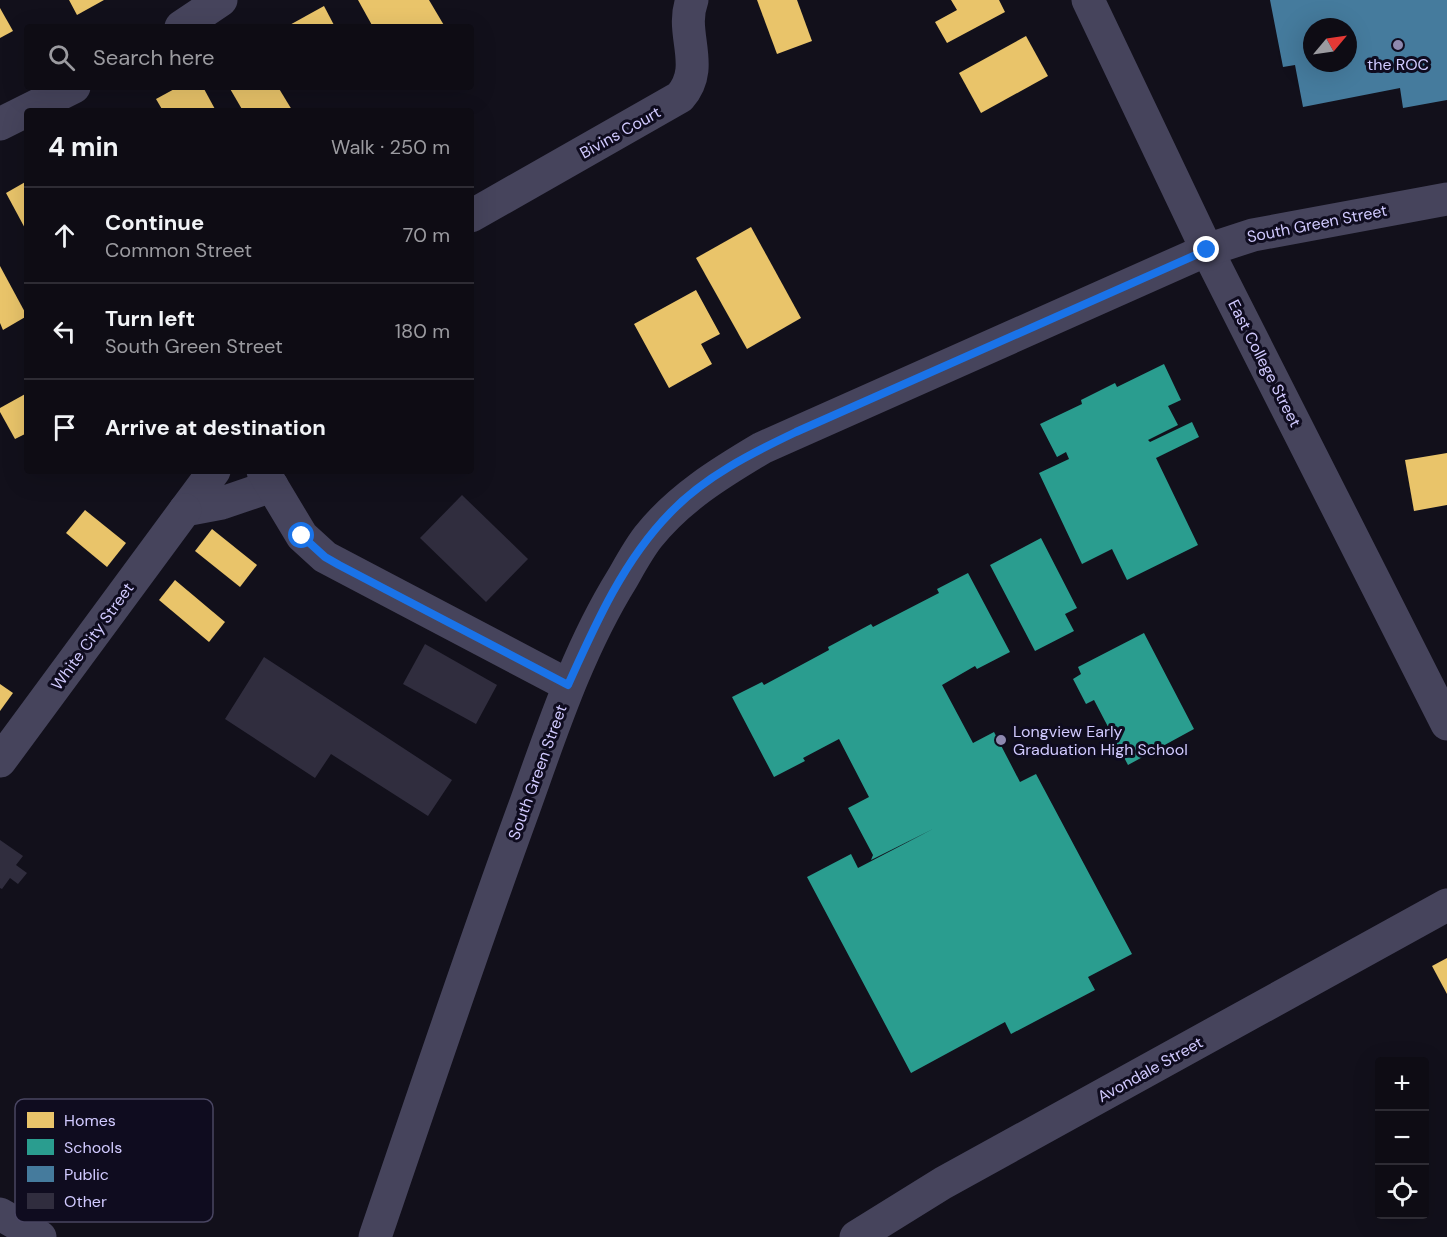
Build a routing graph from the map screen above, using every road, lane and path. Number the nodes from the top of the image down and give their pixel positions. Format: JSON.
{"nodes":[{"id":1,"x":221,"y":0,"type":"edge"},
{"id":2,"x":692,"y":0,"type":"edge"},
{"id":3,"x":1088,"y":0,"type":"edge"},
{"id":4,"x":185,"y":24,"type":"edge"},
{"id":5,"x":66,"y":98,"type":"edge"},
{"id":6,"x":41,"y":108,"type":"edge"},
{"id":7,"x":24,"y":115,"type":"edge"},
{"id":8,"x":0,"y":124,"type":"edge"},
{"id":9,"x":1447,"y":199,"type":"edge"},
{"id":10,"x":474,"y":214,"type":"edge"},
{"id":11,"x":1207,"y":250,"type":"junction"},
{"id":12,"x":212,"y":474,"type":"edge"},
{"id":13,"x":268,"y":478,"type":"edge"},
{"id":14,"x":185,"y":510,"type":"junction"},
{"id":15,"x":568,"y":685,"type":"junction"},
{"id":16,"x":1447,"y":724,"type":"edge"},
{"id":17,"x":0,"y":761,"type":"edge"},
{"id":18,"x":1447,"y":905,"type":"edge"},
{"id":19,"x":0,"y":1214,"type":"edge"},
{"id":20,"x":40,"y":1237,"type":"edge"},
{"id":21,"x":375,"y":1237,"type":"edge"},
{"id":22,"x":856,"y":1237,"type":"edge"}],
"edges":[{"from":1,"to":4,"type":"street"},
{"from":2,"to":10,"type":"street","name":"Bivins Court"},
{"from":3,"to":11,"type":"street","name":"East College Street"},
{"from":5,"to":6,"type":"street"},
{"from":7,"to":8,"type":"street"},
{"from":9,"to":11,"type":"street","name":"South Green Street"},
{"from":11,"to":15,"type":"street","name":"South Green Street"},
{"from":11,"to":16,"type":"street","name":"East College Street"},
{"from":12,"to":14,"type":"street","name":"White City Street"},
{"from":13,"to":14,"type":"street"},
{"from":13,"to":15,"type":"street"},
{"from":14,"to":17,"type":"street","name":"White City Street"},
{"from":15,"to":21,"type":"street","name":"South Green Street"},
{"from":18,"to":22,"type":"street","name":"Avondale Street"},
{"from":19,"to":20,"type":"street"}]}
